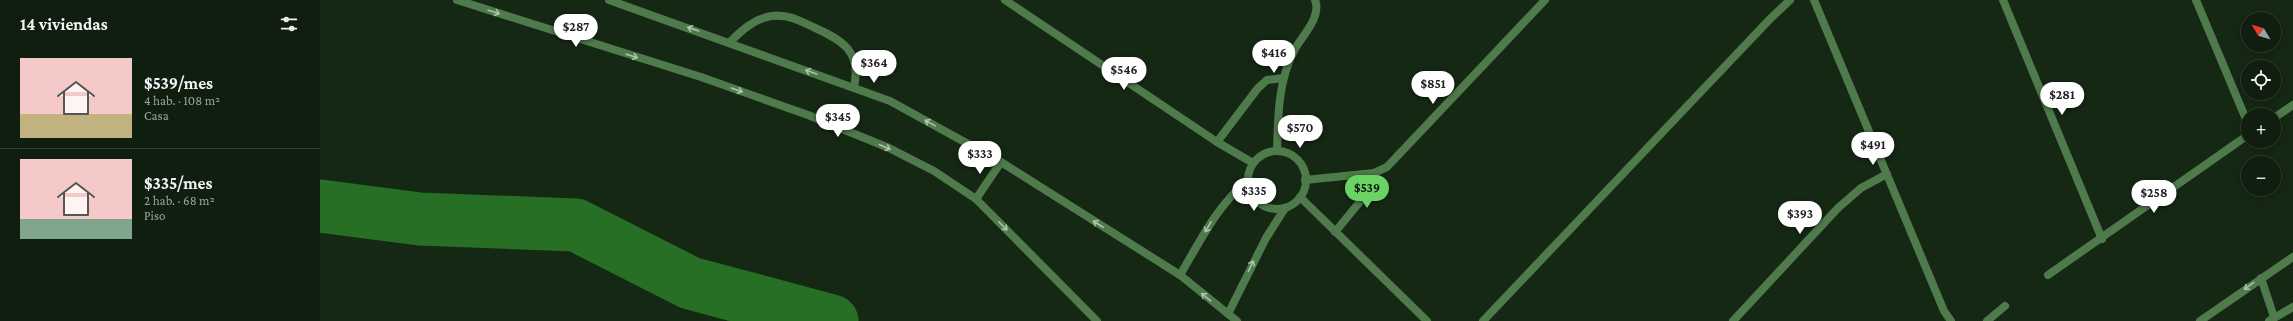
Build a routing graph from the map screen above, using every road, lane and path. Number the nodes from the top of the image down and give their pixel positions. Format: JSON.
{"nodes":[{"id":1,"x":457,"y":0,"type":"edge"},
{"id":2,"x":609,"y":0,"type":"edge"},
{"id":3,"x":1005,"y":0,"type":"edge"},
{"id":4,"x":1315,"y":0,"type":"edge"},
{"id":5,"x":1545,"y":0,"type":"edge"},
{"id":6,"x":1790,"y":0,"type":"edge"},
{"id":7,"x":1814,"y":0,"type":"edge"},
{"id":8,"x":2003,"y":0,"type":"edge"},
{"id":9,"x":2196,"y":0,"type":"edge"},
{"id":10,"x":730,"y":42,"type":"junction"},
{"id":11,"x":1283,"y":78,"type":"junction"},
{"id":12,"x":854,"y":88,"type":"junction"},
{"id":13,"x":2293,"y":105,"type":"edge"},
{"id":14,"x":2241,"y":108,"type":"edge"},
{"id":15,"x":2281,"y":113,"type":"edge"},
{"id":16,"x":2241,"y":140,"type":"edge"},
{"id":17,"x":1217,"y":142,"type":"junction"},
{"id":18,"x":1277,"y":151,"type":"junction"},
{"id":19,"x":1001,"y":162,"type":"junction"},
{"id":20,"x":1254,"y":164,"type":"junction"},
{"id":21,"x":1374,"y":173,"type":"junction"},
{"id":22,"x":1887,"y":174,"type":"junction"},
{"id":23,"x":1248,"y":180,"type":"junction"},
{"id":24,"x":1306,"y":180,"type":"junction"},
{"id":25,"x":1300,"y":197,"type":"junction"},
{"id":26,"x":976,"y":199,"type":"junction"},
{"id":27,"x":1285,"y":208,"type":"junction"},
{"id":28,"x":1335,"y":232,"type":"junction"},
{"id":29,"x":2102,"y":239,"type":"junction"},
{"id":30,"x":2293,"y":257,"type":"edge"},
{"id":31,"x":2048,"y":275,"type":"dead end"},
{"id":32,"x":1180,"y":276,"type":"junction"},
{"id":33,"x":2261,"y":278,"type":"junction"},
{"id":34,"x":2005,"y":306,"type":"dead end"},
{"id":35,"x":2293,"y":307,"type":"edge"},
{"id":36,"x":1228,"y":314,"type":"junction"},
{"id":37,"x":2271,"y":319,"type":"edge"},
{"id":38,"x":1097,"y":321,"type":"edge"},
{"id":39,"x":1237,"y":321,"type":"edge"},
{"id":40,"x":1427,"y":321,"type":"edge"},
{"id":41,"x":1483,"y":321,"type":"edge"},
{"id":42,"x":1733,"y":321,"type":"edge"},
{"id":43,"x":1951,"y":321,"type":"edge"},
{"id":44,"x":1987,"y":321,"type":"edge"},
{"id":45,"x":2200,"y":321,"type":"edge"}],
"edges":[{"from":1,"to":26,"type":"street","one_way":true},
{"from":10,"to":2,"type":"street","one_way":true},
{"from":3,"to":17,"type":"street"},
{"from":4,"to":11,"type":"street"},
{"from":5,"to":21,"type":"street"},
{"from":6,"to":41,"type":"street"},
{"from":7,"to":22,"type":"street"},
{"from":8,"to":29,"type":"street"},
{"from":9,"to":14,"type":"street"},
{"from":12,"to":10,"type":"street","one_way":true},
{"from":10,"to":12,"type":"street"},
{"from":11,"to":17,"type":"street"},
{"from":11,"to":18,"type":"street"},
{"from":19,"to":12,"type":"street","one_way":true},
{"from":13,"to":15,"type":"street"},
{"from":16,"to":29,"type":"street"},
{"from":17,"to":20,"type":"street"},
{"from":18,"to":20,"type":"street"},
{"from":18,"to":24,"type":"street"},
{"from":19,"to":26,"type":"street"},
{"from":32,"to":19,"type":"street","one_way":true},
{"from":20,"to":23,"type":"street"},
{"from":21,"to":24,"type":"street"},
{"from":21,"to":28,"type":"street"},
{"from":22,"to":42,"type":"street"},
{"from":22,"to":43,"type":"street"},
{"from":23,"to":27,"type":"street"},
{"from":23,"to":32,"type":"street","one_way":true},
{"from":24,"to":25,"type":"street"},
{"from":25,"to":27,"type":"street"},
{"from":25,"to":28,"type":"street"},
{"from":26,"to":38,"type":"street","one_way":true},
{"from":36,"to":27,"type":"street","one_way":true},
{"from":28,"to":40,"type":"street"},
{"from":29,"to":31,"type":"street"},
{"from":30,"to":33,"type":"street"},
{"from":36,"to":32,"type":"street","one_way":true},
{"from":33,"to":37,"type":"street"},
{"from":33,"to":45,"type":"street","one_way":true},
{"from":34,"to":44,"type":"street"},
{"from":35,"to":37,"type":"street"},
{"from":36,"to":39,"type":"street"}]}
